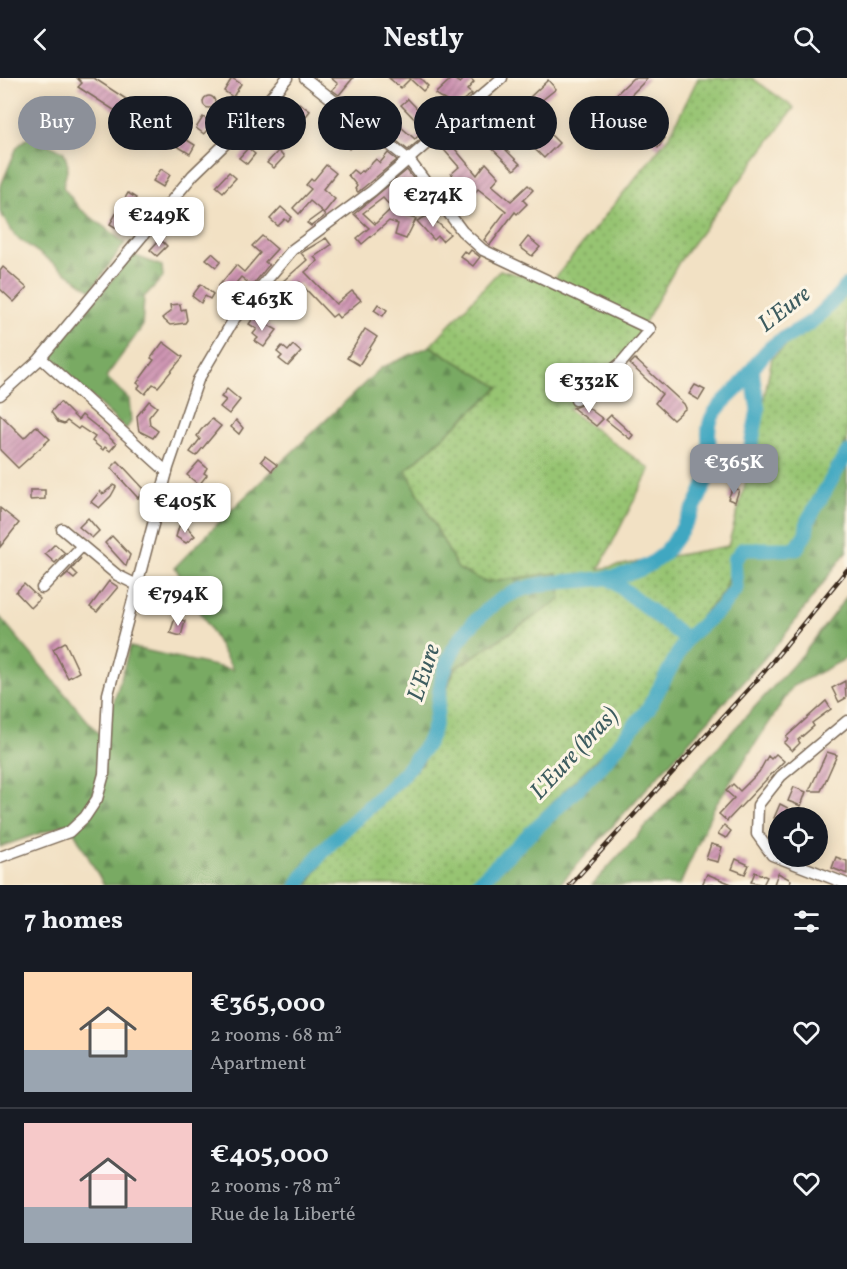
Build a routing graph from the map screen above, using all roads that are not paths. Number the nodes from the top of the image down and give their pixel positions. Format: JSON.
{"nodes":[{"id":1,"x":287,"y":78,"type":"edge"},
{"id":2,"x":305,"y":78,"type":"edge"},
{"id":3,"x":502,"y":78,"type":"edge"},
{"id":4,"x":409,"y":160,"type":"junction"},
{"id":5,"x":41,"y":358,"type":"junction"},
{"id":6,"x":0,"y":395,"type":"edge"},
{"id":7,"x":576,"y":400,"type":"dead end"},
{"id":8,"x":167,"y":472,"type":"junction"},
{"id":9,"x":62,"y":529,"type":"dead end"},
{"id":10,"x":82,"y":546,"type":"junction"},
{"id":11,"x":137,"y":585,"type":"junction"},
{"id":12,"x":42,"y":588,"type":"dead end"},
{"id":13,"x":847,"y":721,"type":"edge"},
{"id":14,"x":0,"y":857,"type":"edge"},
{"id":15,"x":847,"y":884,"type":"edge"}],
"edges":[{"from":1,"to":5,"type":"street"},
{"from":2,"to":4,"type":"street"},
{"from":3,"to":4,"type":"street"},
{"from":4,"to":7,"type":"street"},
{"from":4,"to":8,"type":"street"},
{"from":5,"to":6,"type":"street"},
{"from":5,"to":8,"type":"street"},
{"from":8,"to":11,"type":"street"},
{"from":9,"to":10,"type":"street"},
{"from":10,"to":11,"type":"street"},
{"from":10,"to":12,"type":"street"},
{"from":11,"to":14,"type":"street"},
{"from":13,"to":15,"type":"street"}]}
